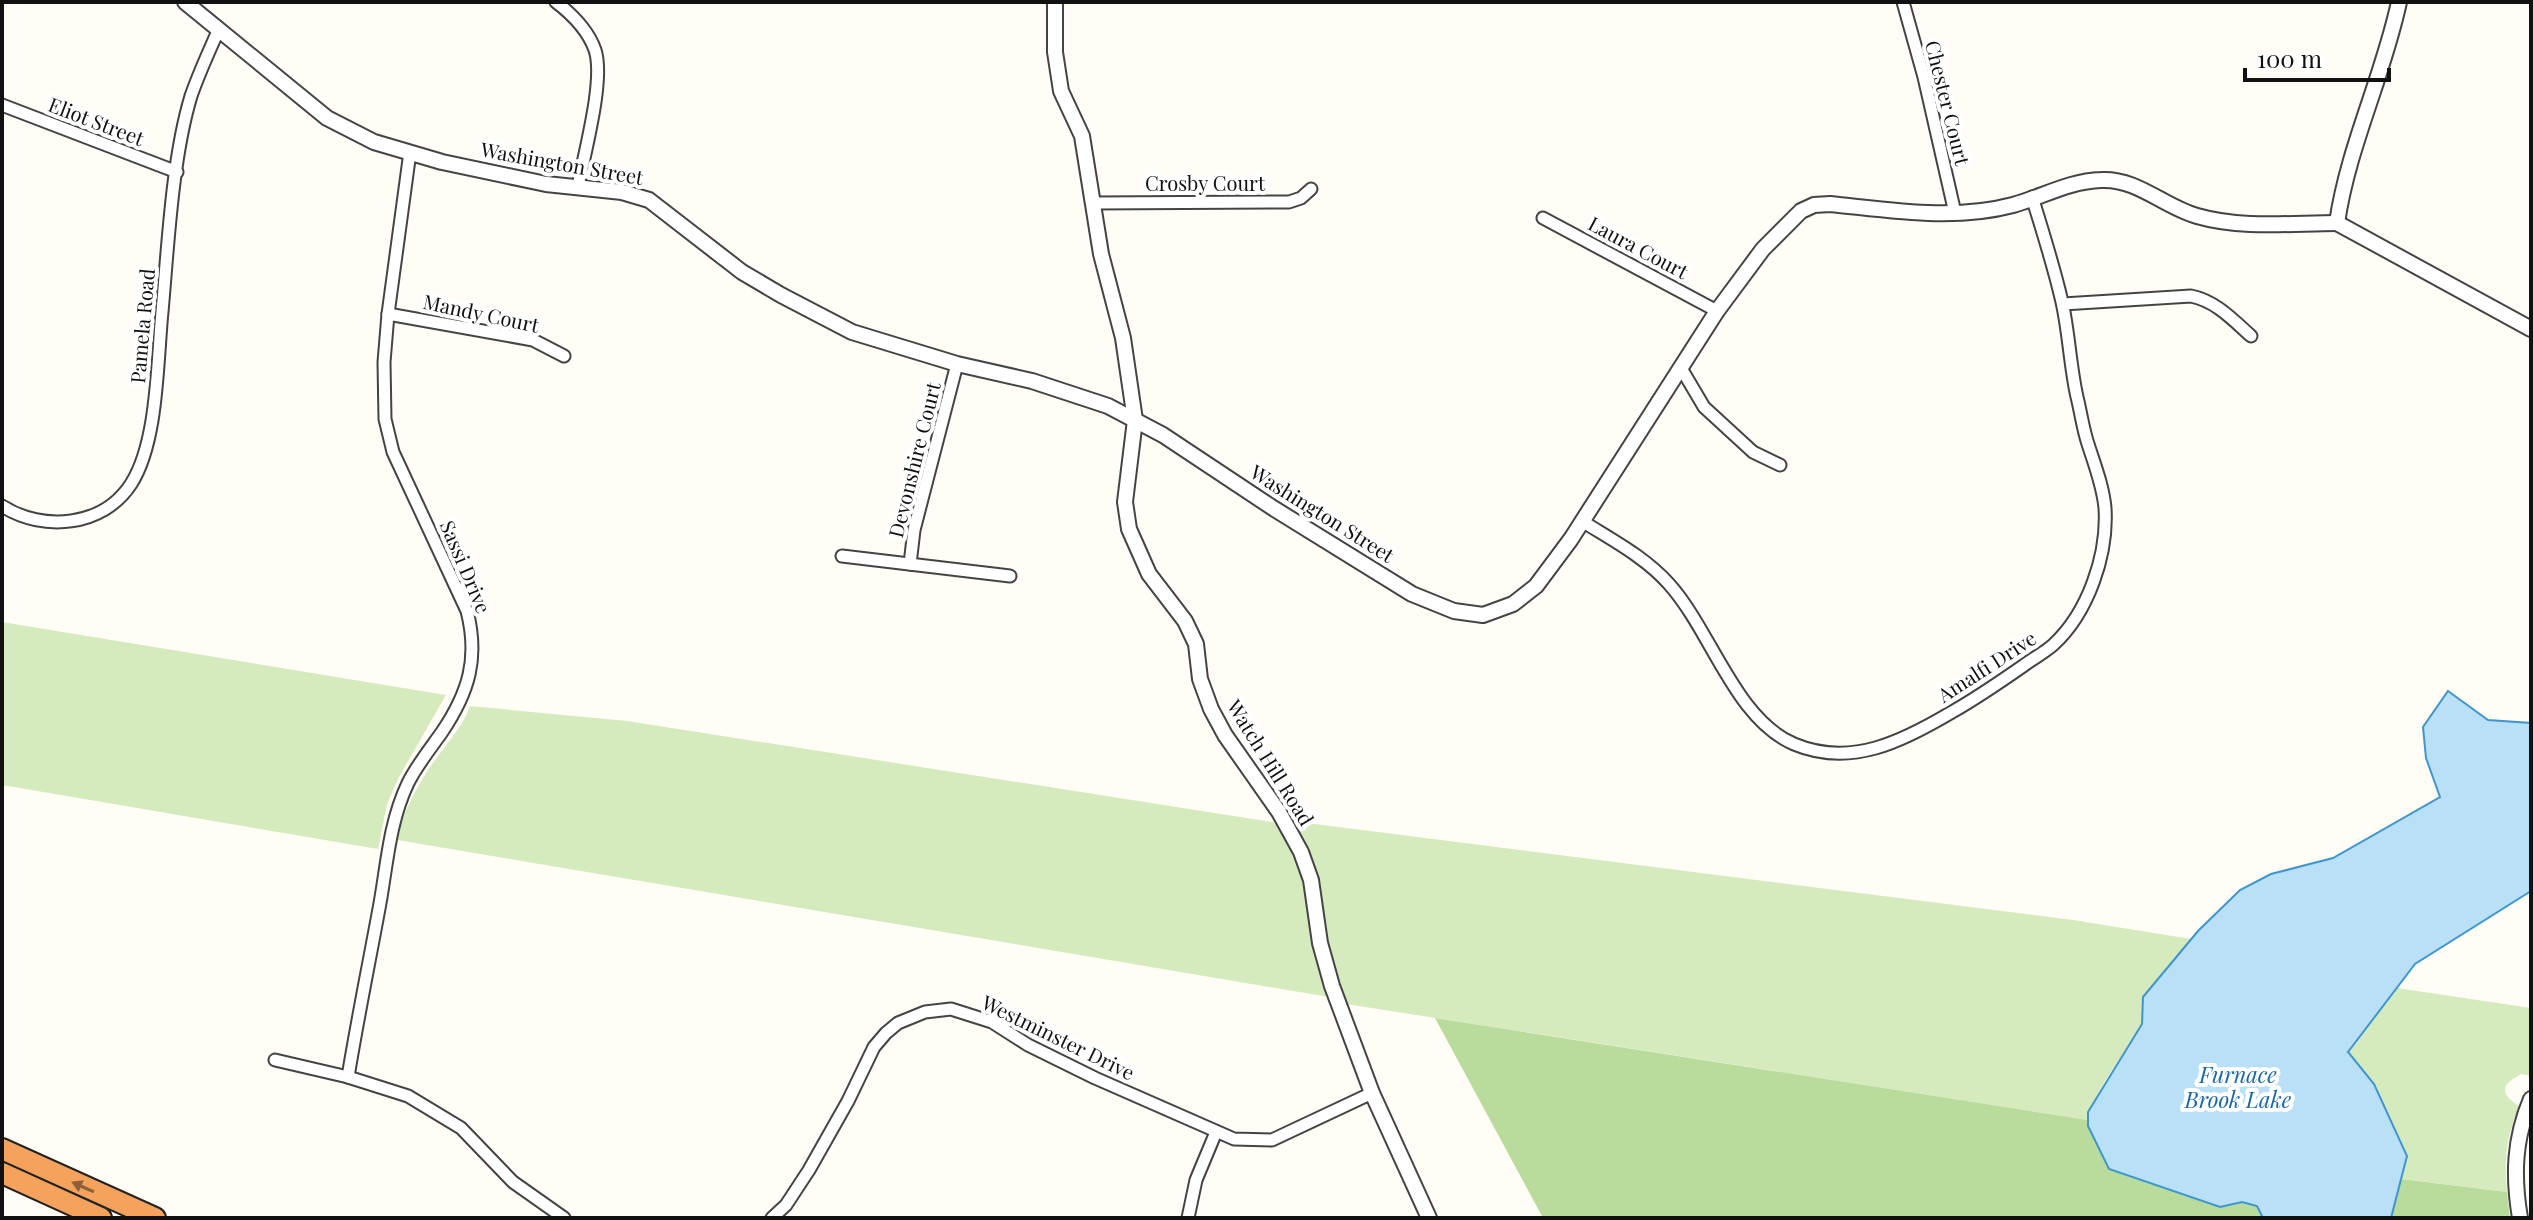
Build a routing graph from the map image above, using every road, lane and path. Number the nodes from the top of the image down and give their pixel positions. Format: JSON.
{"nodes":[{"id":1,"x":185,"y":2,"type":"edge"},
{"id":2,"x":556,"y":2,"type":"edge"},
{"id":3,"x":1055,"y":2,"type":"edge"},
{"id":4,"x":1903,"y":2,"type":"edge"},
{"id":5,"x":2399,"y":2,"type":"edge"},
{"id":6,"x":219,"y":29,"type":"junction"},
{"id":7,"x":2,"y":105,"type":"edge"},
{"id":8,"x":410,"y":152,"type":"junction"},
{"id":9,"x":177,"y":172,"type":"junction"},
{"id":10,"x":578,"y":187,"type":"junction"},
{"id":11,"x":1311,"y":189,"type":"dead end"},
{"id":12,"x":2032,"y":197,"type":"junction"},
{"id":13,"x":1095,"y":203,"type":"junction"},
{"id":14,"x":1955,"y":213,"type":"junction"},
{"id":15,"x":1543,"y":218,"type":"dead end"},
{"id":16,"x":2337,"y":223,"type":"junction"},
{"id":17,"x":2063,"y":304,"type":"junction"},
{"id":18,"x":1717,"y":311,"type":"junction"},
{"id":19,"x":388,"y":314,"type":"junction"},
{"id":20,"x":2531,"y":329,"type":"edge"},
{"id":21,"x":2251,"y":336,"type":"dead end"},
{"id":22,"x":564,"y":356,"type":"dead end"},
{"id":23,"x":957,"y":364,"type":"junction"},
{"id":24,"x":1681,"y":368,"type":"junction"},
{"id":25,"x":1135,"y":420,"type":"junction"},
{"id":26,"x":1780,"y":465,"type":"dead end"},
{"id":27,"x":2,"y":506,"type":"edge"},
{"id":28,"x":1582,"y":521,"type":"junction"},
{"id":29,"x":842,"y":556,"type":"dead end"},
{"id":30,"x":910,"y":564,"type":"junction"},
{"id":31,"x":1010,"y":576,"type":"dead end"},
{"id":32,"x":275,"y":1060,"type":"dead end"},
{"id":33,"x":348,"y":1077,"type":"junction"},
{"id":34,"x":1372,"y":1093,"type":"junction"},
{"id":35,"x":2531,"y":1099,"type":"edge"},
{"id":36,"x":1216,"y":1132,"type":"junction"},
{"id":37,"x":2,"y":1149,"type":"edge"},
{"id":38,"x":2,"y":1173,"type":"edge"},
{"id":39,"x":101,"y":1218,"type":"edge"},
{"id":40,"x":155,"y":1218,"type":"edge"},
{"id":41,"x":564,"y":1218,"type":"edge"},
{"id":42,"x":772,"y":1218,"type":"edge"},
{"id":43,"x":1188,"y":1218,"type":"edge"},
{"id":44,"x":1429,"y":1218,"type":"edge"},
{"id":45,"x":2520,"y":1218,"type":"edge"}],
"edges":[{"from":1,"to":6,"type":"street","name":"Washington Street"},
{"from":2,"to":10,"type":"street"},
{"from":3,"to":13,"type":"street","name":"Watch Hill Road"},
{"from":4,"to":14,"type":"street","name":"Chester Court"},
{"from":5,"to":16,"type":"street"},
{"from":6,"to":8,"type":"street","name":"Washington Street"},
{"from":6,"to":9,"type":"street","name":"Pamela Road"},
{"from":7,"to":9,"type":"street","name":"Eliot Street"},
{"from":8,"to":10,"type":"street","name":"Washington Street"},
{"from":8,"to":19,"type":"street","name":"Sassi Drive"},
{"from":9,"to":27,"type":"street","name":"Pamela Road"},
{"from":10,"to":23,"type":"street","name":"Washington Street"},
{"from":11,"to":13,"type":"street","name":"Crosby Court"},
{"from":12,"to":14,"type":"street","name":"Washington Street"},
{"from":12,"to":16,"type":"street","name":"Washington Street"},
{"from":12,"to":17,"type":"street","name":"Amalfi Drive"},
{"from":13,"to":25,"type":"street","name":"Watch Hill Road"},
{"from":14,"to":18,"type":"street","name":"Washington Street"},
{"from":15,"to":18,"type":"street","name":"Laura Court"},
{"from":16,"to":20,"type":"street"},
{"from":17,"to":21,"type":"street"},
{"from":17,"to":28,"type":"street","name":"Amalfi Drive"},
{"from":18,"to":24,"type":"street","name":"Washington Street"},
{"from":19,"to":22,"type":"street","name":"Mandy Court"},
{"from":19,"to":33,"type":"street","name":"Sassi Drive"},
{"from":23,"to":25,"type":"street","name":"Washington Street"},
{"from":23,"to":30,"type":"street","name":"Devonshire Court"},
{"from":24,"to":26,"type":"street"},
{"from":24,"to":28,"type":"street","name":"Washington Street"},
{"from":25,"to":28,"type":"street","name":"Washington Street"},
{"from":25,"to":34,"type":"street","name":"Watch Hill Road"},
{"from":29,"to":30,"type":"street","name":"Devonshire Court"},
{"from":30,"to":31,"type":"street","name":"Devonshire Court"},
{"from":32,"to":33,"type":"street"},
{"from":33,"to":41,"type":"street"},
{"from":34,"to":36,"type":"street","name":"Westminster Drive"},
{"from":34,"to":44,"type":"street","name":"Watch Hill Road"},
{"from":35,"to":45,"type":"street"},
{"from":36,"to":42,"type":"street","name":"Westminster Drive"},
{"from":36,"to":43,"type":"street"},
{"from":40,"to":37,"type":"highway","one_way":true},
{"from":38,"to":39,"type":"highway"}]}
